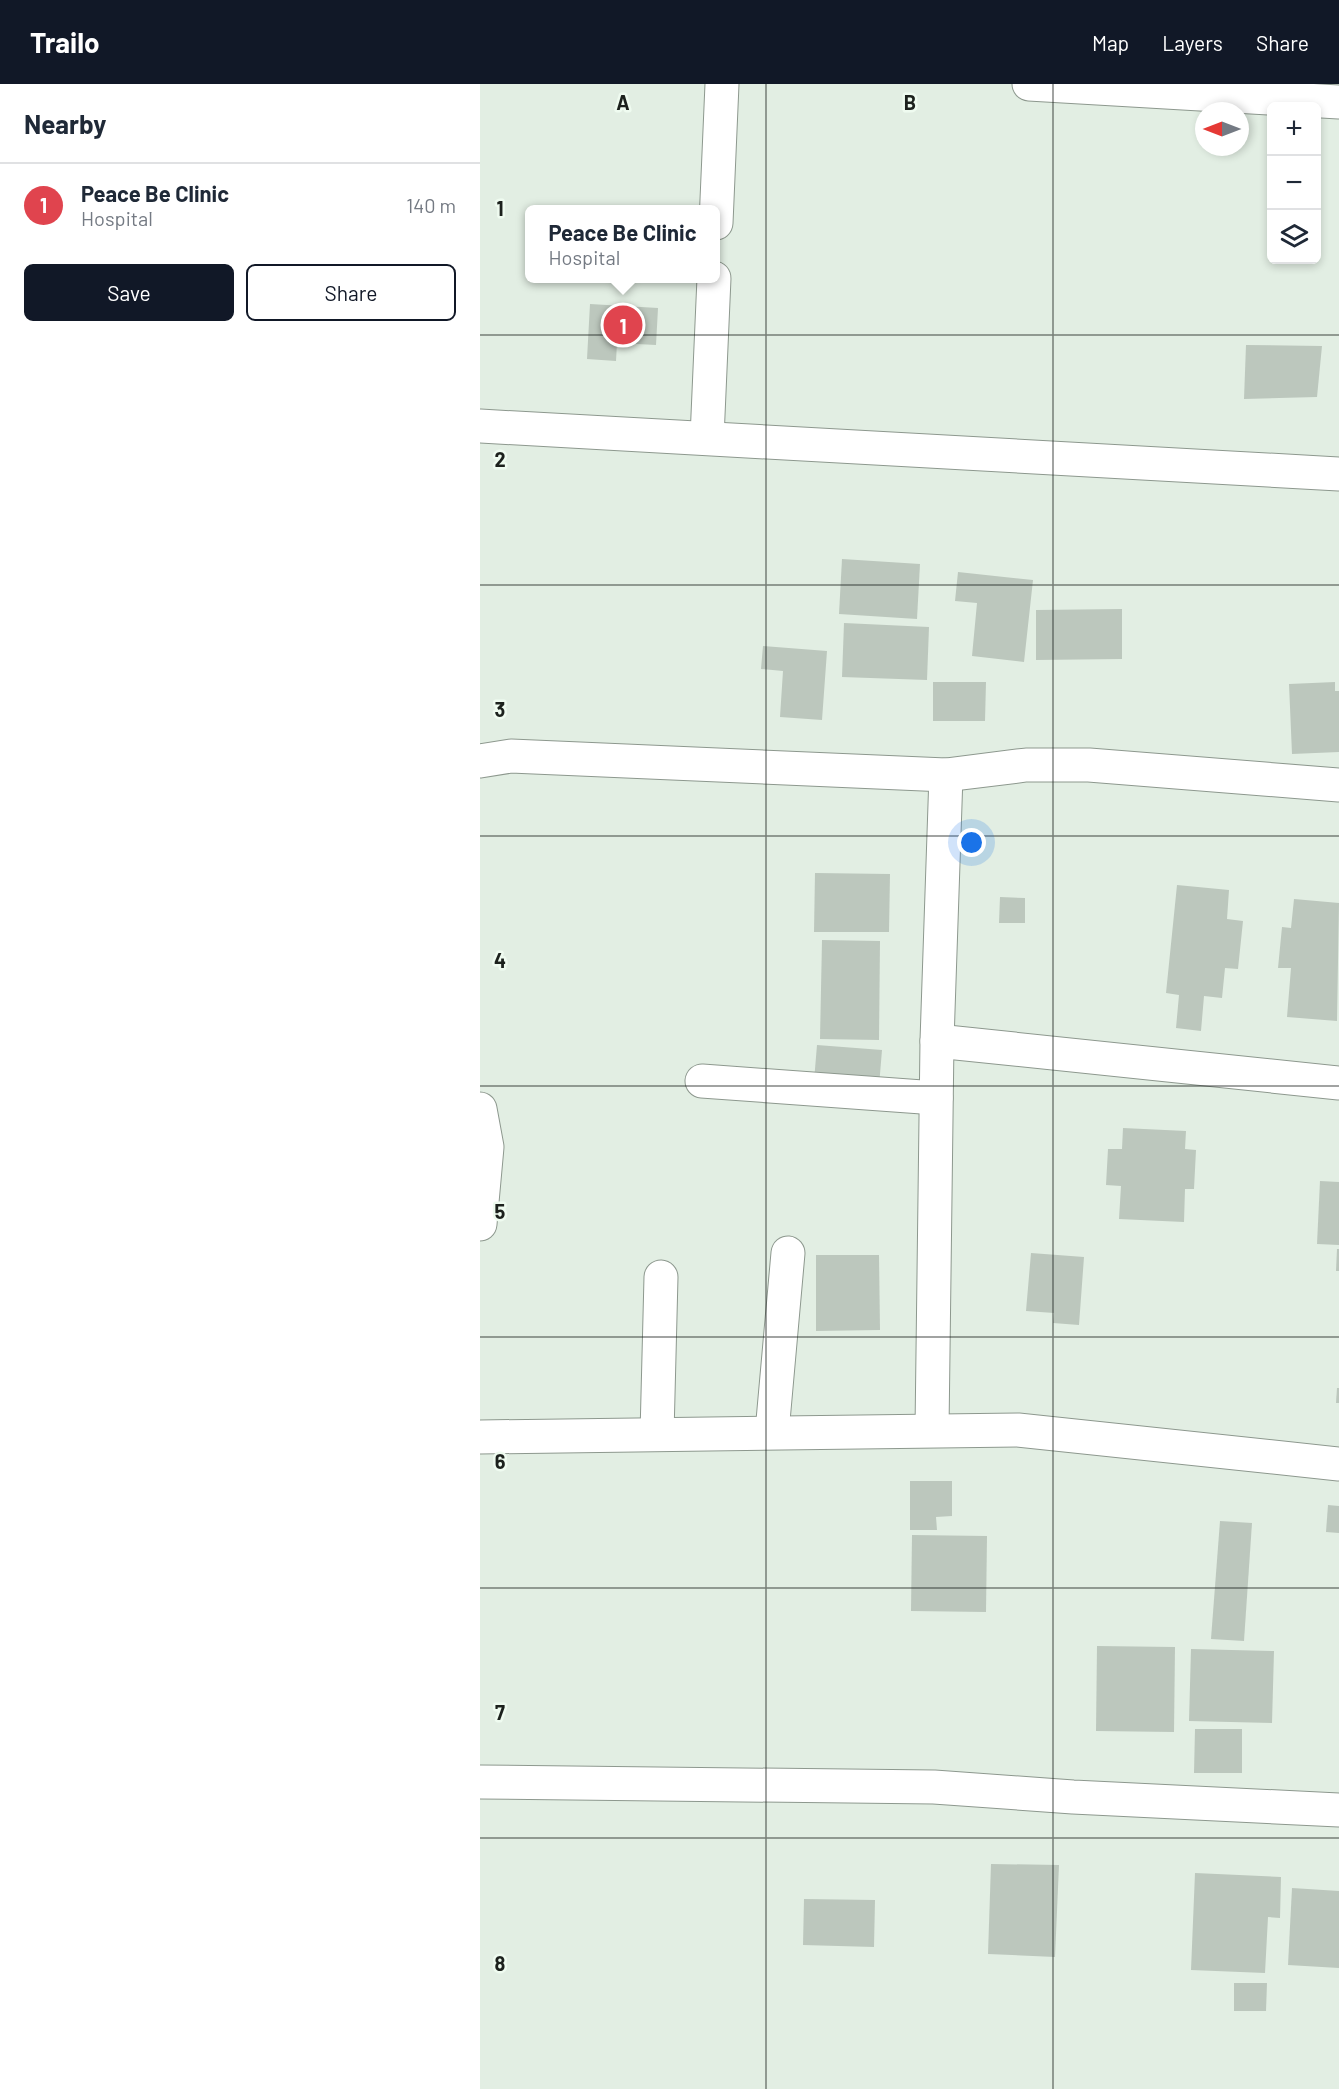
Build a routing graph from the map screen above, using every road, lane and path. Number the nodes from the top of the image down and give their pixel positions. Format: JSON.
{"nodes":[{"id":1,"x":722,"y":84,"type":"edge"},
{"id":2,"x":1029,"y":84,"type":"edge"},
{"id":3,"x":1035,"y":84,"type":"edge"},
{"id":4,"x":1339,"y":102,"type":"edge"},
{"id":5,"x":717,"y":205,"type":"edge"},
{"id":6,"x":714,"y":283,"type":"edge"},
{"id":7,"x":480,"y":426,"type":"edge"},
{"id":8,"x":707,"y":438,"type":"junction"},
{"id":9,"x":1339,"y":474,"type":"edge"},
{"id":10,"x":480,"y":761,"type":"edge"},
{"id":11,"x":946,"y":775,"type":"junction"},
{"id":12,"x":1339,"y":785,"type":"edge"},
{"id":13,"x":937,"y":1041,"type":"junction"},
{"id":14,"x":702,"y":1081,"type":"dead end"},
{"id":15,"x":1339,"y":1083,"type":"edge"},
{"id":16,"x":936,"y":1098,"type":"junction"},
{"id":17,"x":480,"y":1109,"type":"edge"},
{"id":18,"x":480,"y":1224,"type":"edge"},
{"id":19,"x":788,"y":1252,"type":"dead end"},
{"id":20,"x":661,"y":1277,"type":"dead end"},
{"id":21,"x":932,"y":1430,"type":"junction"},
{"id":22,"x":772,"y":1432,"type":"junction"},
{"id":23,"x":657,"y":1434,"type":"junction"},
{"id":24,"x":480,"y":1437,"type":"edge"},
{"id":25,"x":1339,"y":1464,"type":"edge"},
{"id":26,"x":480,"y":1782,"type":"edge"},
{"id":27,"x":1339,"y":1809,"type":"edge"}],
"edges":[{"from":1,"to":5,"type":"street"},
{"from":2,"to":3,"type":"street"},
{"from":3,"to":4,"type":"street"},
{"from":6,"to":8,"type":"street"},
{"from":7,"to":8,"type":"street"},
{"from":8,"to":9,"type":"street"},
{"from":10,"to":11,"type":"street"},
{"from":11,"to":12,"type":"street"},
{"from":11,"to":13,"type":"street"},
{"from":13,"to":15,"type":"street"},
{"from":13,"to":16,"type":"street"},
{"from":14,"to":16,"type":"street"},
{"from":16,"to":21,"type":"street"},
{"from":17,"to":18,"type":"street"},
{"from":19,"to":22,"type":"street"},
{"from":20,"to":23,"type":"street"},
{"from":21,"to":22,"type":"street"},
{"from":21,"to":25,"type":"street"},
{"from":22,"to":23,"type":"street"},
{"from":23,"to":24,"type":"street"},
{"from":26,"to":27,"type":"street"}]}
